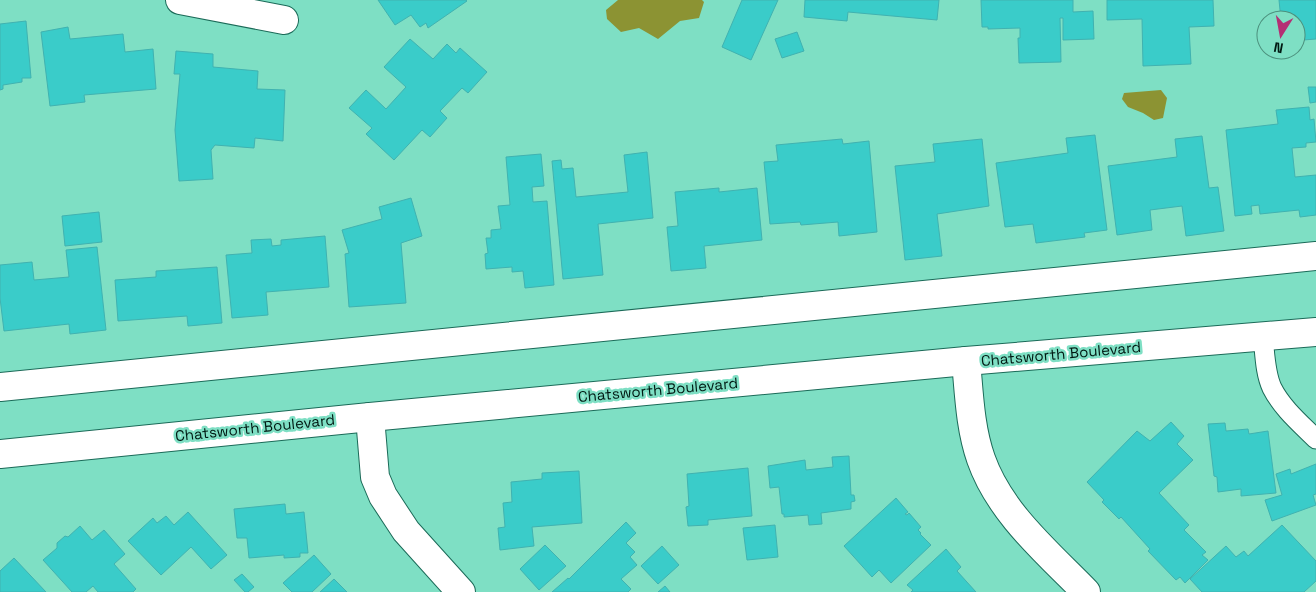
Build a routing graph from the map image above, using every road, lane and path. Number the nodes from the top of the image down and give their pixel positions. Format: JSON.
{"nodes":[{"id":1,"x":180,"y":0,"type":"edge"},
{"id":2,"x":284,"y":20,"type":"dead end"},
{"id":3,"x":1316,"y":256,"type":"edge"},
{"id":4,"x":1316,"y":332,"type":"edge"},
{"id":5,"x":1263,"y":337,"type":"junction"},
{"id":6,"x":966,"y":361,"type":"junction"},
{"id":7,"x":0,"y":387,"type":"edge"},
{"id":8,"x":370,"y":417,"type":"junction"},
{"id":9,"x":1316,"y":439,"type":"edge"},
{"id":10,"x":0,"y":454,"type":"edge"},
{"id":11,"x":461,"y":592,"type":"edge"},
{"id":12,"x":1086,"y":592,"type":"edge"}],
"edges":[{"from":1,"to":2,"type":"street"},
{"from":3,"to":7,"type":"street"},
{"from":4,"to":5,"type":"street","name":"Chatsworth Boulevard"},
{"from":5,"to":6,"type":"street","name":"Chatsworth Boulevard"},
{"from":5,"to":9,"type":"lane"},
{"from":6,"to":8,"type":"street","name":"Chatsworth Boulevard"},
{"from":6,"to":12,"type":"street"},
{"from":8,"to":10,"type":"street","name":"Chatsworth Boulevard"},
{"from":8,"to":11,"type":"street"}]}
